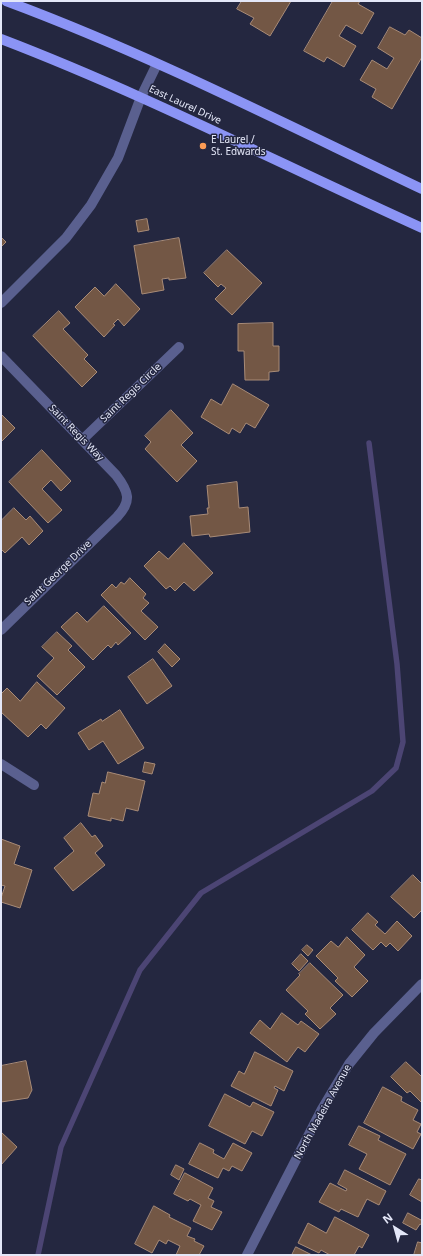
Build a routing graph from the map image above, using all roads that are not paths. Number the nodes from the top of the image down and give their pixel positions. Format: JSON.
{"nodes":[{"id":1,"x":6,"y":1,"type":"edge"},
{"id":2,"x":1,"y":39,"type":"edge"},
{"id":3,"x":157,"y":64,"type":"junction"},
{"id":4,"x":141,"y":97,"type":"junction"},
{"id":5,"x":422,"y":189,"type":"edge"},
{"id":6,"x":422,"y":228,"type":"edge"},
{"id":7,"x":1,"y":303,"type":"edge"},
{"id":8,"x":179,"y":347,"type":"dead end"},
{"id":9,"x":1,"y":356,"type":"edge"},
{"id":10,"x":82,"y":440,"type":"junction"},
{"id":11,"x":117,"y":517,"type":"joint"},
{"id":12,"x":1,"y":630,"type":"edge"},
{"id":13,"x":1,"y":764,"type":"edge"},
{"id":14,"x":34,"y":784,"type":"dead end"},
{"id":15,"x":422,"y":984,"type":"edge"},
{"id":16,"x":247,"y":1255,"type":"edge"}],
"edges":[{"from":1,"to":3,"type":"main road"},
{"from":2,"to":4,"type":"main road","name":"East Laurel Drive"},
{"from":3,"to":4,"type":"street"},
{"from":3,"to":5,"type":"main road"},
{"from":4,"to":6,"type":"main road","name":"East Laurel Drive"},
{"from":4,"to":7,"type":"street"},
{"from":8,"to":10,"type":"street","name":"Saint Regis Circle"},
{"from":9,"to":10,"type":"street","name":"Saint Regis Way"},
{"from":10,"to":11,"type":"street","name":"Saint Regis Way"},
{"from":11,"to":12,"type":"street","name":"Saint George Drive"},
{"from":13,"to":14,"type":"street"},
{"from":15,"to":16,"type":"street","name":"North Madeira Avenue"}]}
